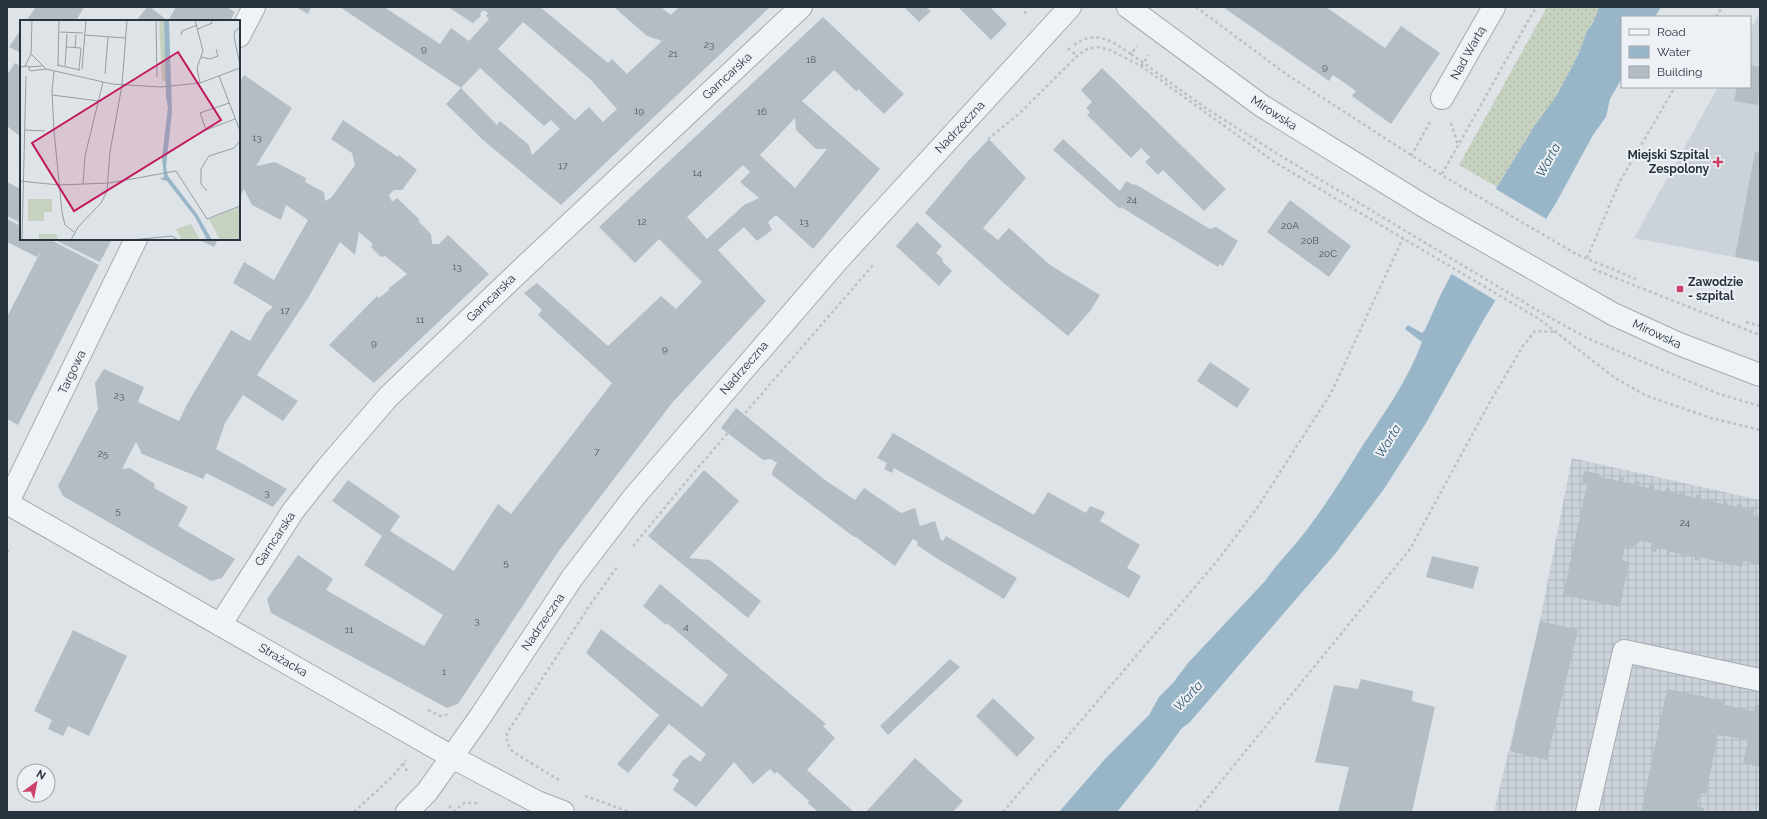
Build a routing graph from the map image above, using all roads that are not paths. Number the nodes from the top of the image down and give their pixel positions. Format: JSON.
{"nodes":[{"id":1,"x":254,"y":7,"type":"edge"},
{"id":2,"x":801,"y":7,"type":"edge"},
{"id":3,"x":1070,"y":7,"type":"edge"},
{"id":4,"x":1128,"y":7,"type":"edge"},
{"id":5,"x":1494,"y":7,"type":"edge"},
{"id":6,"x":240,"y":34,"type":"edge"},
{"id":7,"x":1442,"y":98,"type":"road end"},
{"id":8,"x":136,"y":240,"type":"edge"},
{"id":9,"x":1760,"y":375,"type":"edge"},
{"id":10,"x":7,"y":503,"type":"edge"},
{"id":11,"x":220,"y":625,"type":"junction"},
{"id":12,"x":1760,"y":680,"type":"edge"},
{"id":13,"x":452,"y":756,"type":"junction"},
{"id":14,"x":407,"y":812,"type":"edge"},
{"id":15,"x":563,"y":812,"type":"edge"},
{"id":16,"x":1587,"y":812,"type":"edge"}],
"edges":[{"from":1,"to":6,"type":"street"},
{"from":2,"to":11,"type":"street","name":"Garncarska"},
{"from":3,"to":13,"type":"street","name":"Nadrzeczna"},
{"from":4,"to":9,"type":"street","name":"Mirowska"},
{"from":5,"to":7,"type":"street","name":"Nad Wartą"},
{"from":8,"to":10,"type":"street","name":"Targowa"},
{"from":10,"to":11,"type":"street","name":"Strażacka"},
{"from":11,"to":13,"type":"street","name":"Strażacka"},
{"from":12,"to":16,"type":"street"},
{"from":13,"to":14,"type":"street","name":"Nadrzeczna"},
{"from":13,"to":15,"type":"street","name":"Strażacka"}]}
